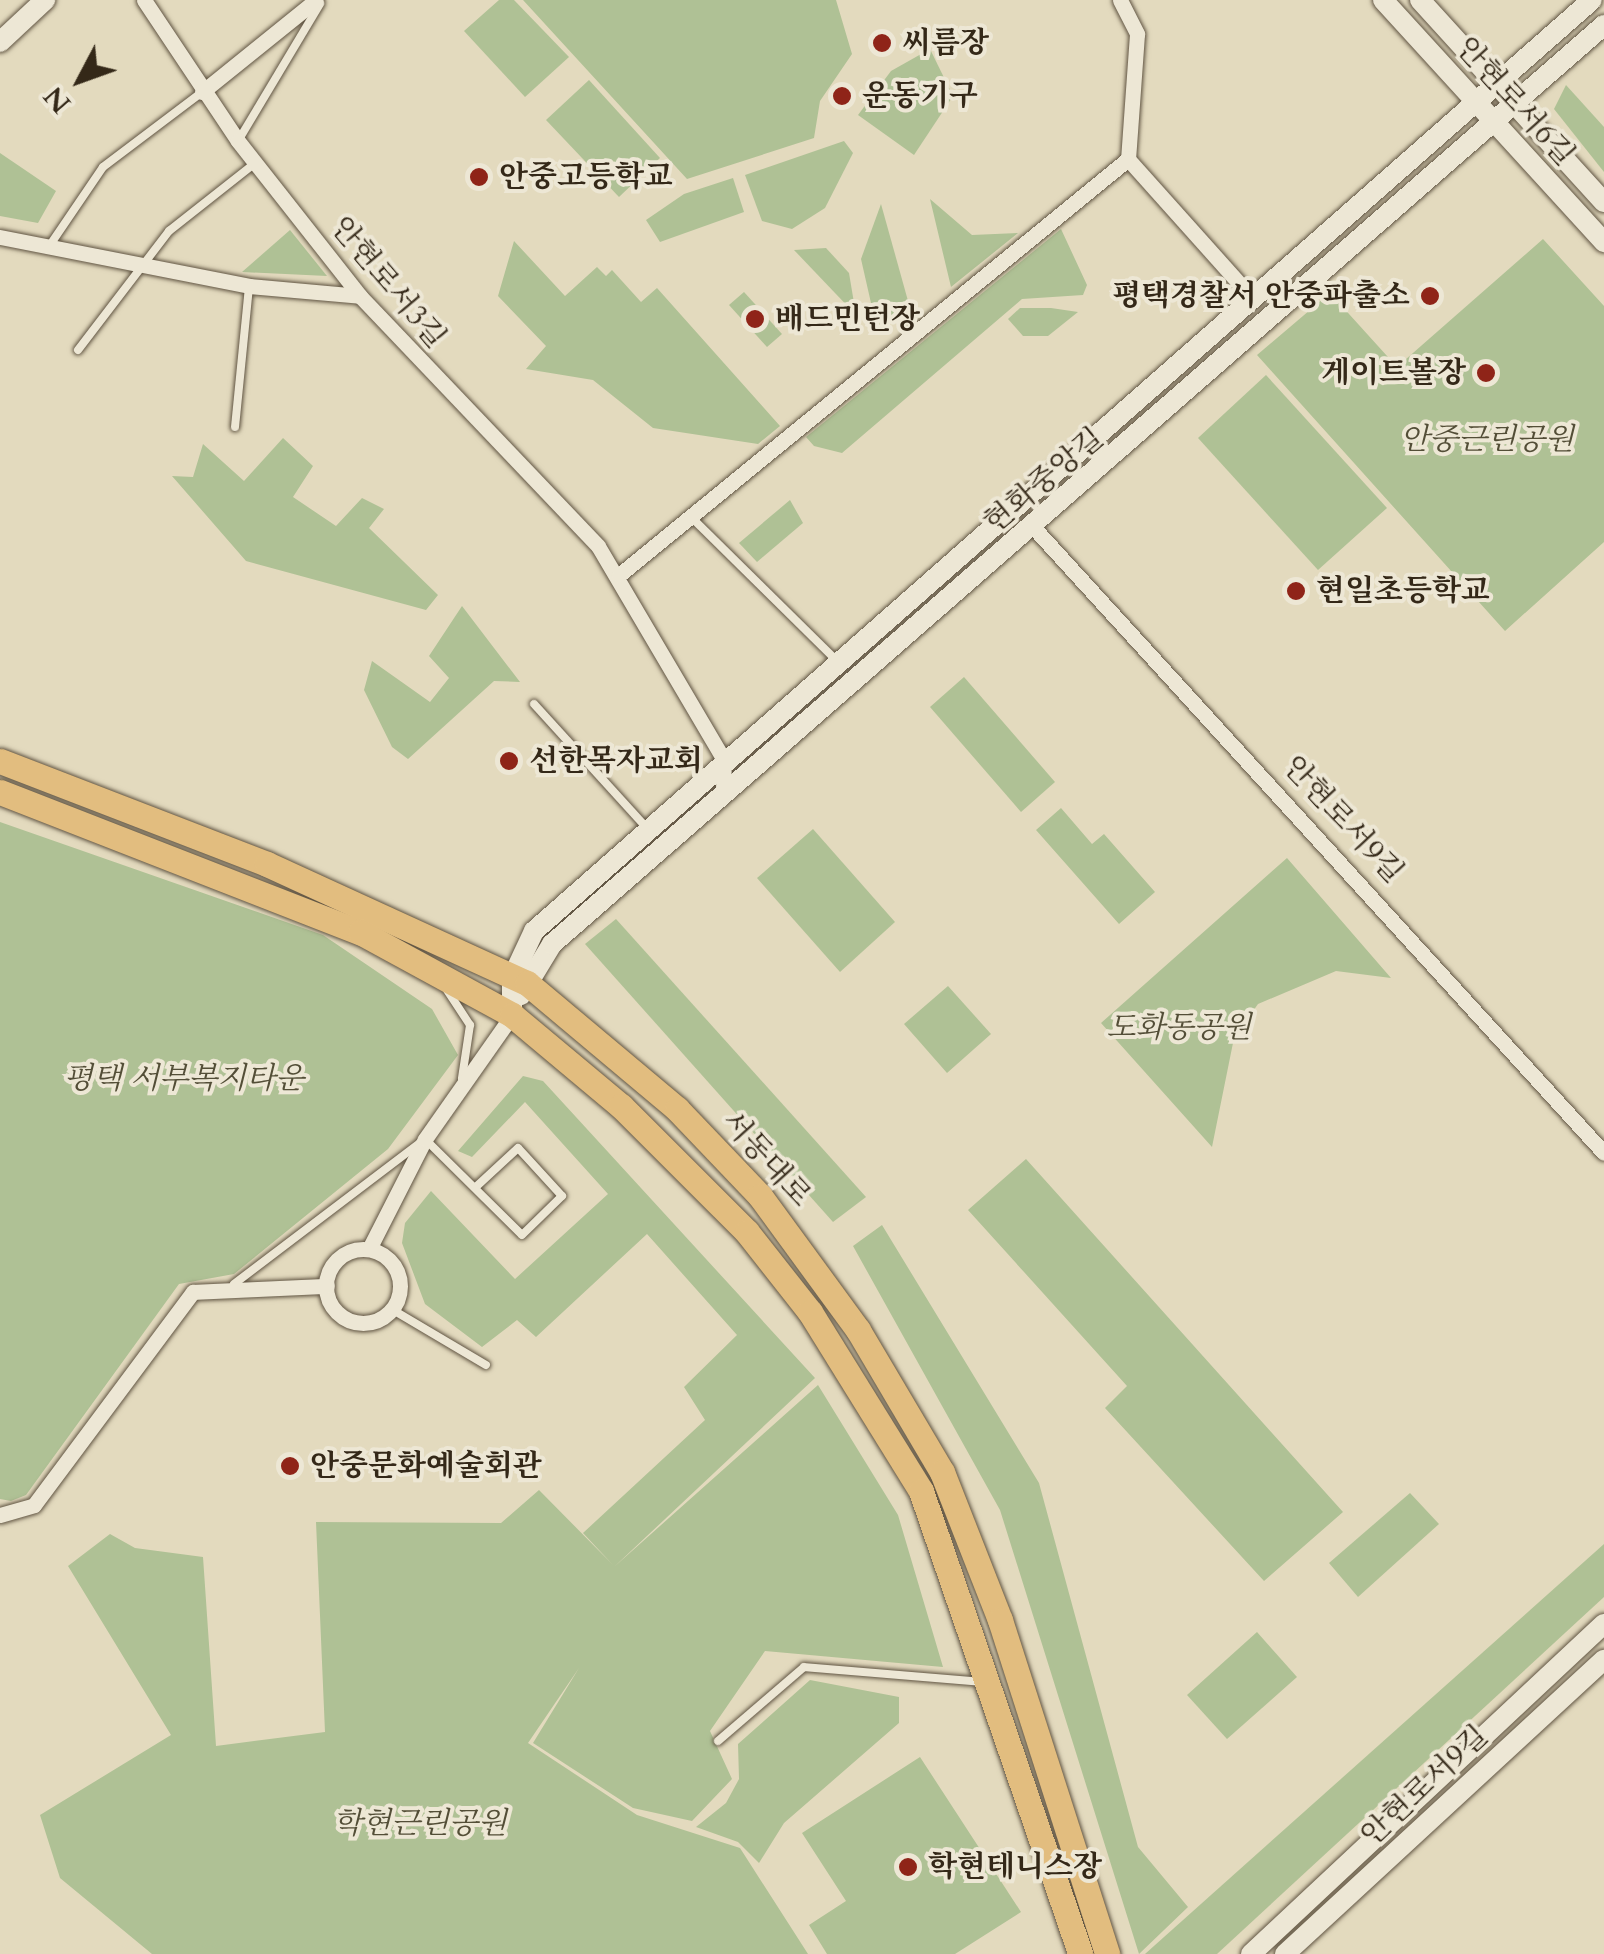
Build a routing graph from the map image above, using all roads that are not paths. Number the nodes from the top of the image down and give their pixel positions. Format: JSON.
{"nodes":[{"id":1,"x":45,"y":0,"type":"edge"},
{"id":2,"x":144,"y":0,"type":"edge"},
{"id":3,"x":319,"y":0,"type":"edge"},
{"id":4,"x":1120,"y":0,"type":"edge"},
{"id":5,"x":1383,"y":0,"type":"edge"},
{"id":6,"x":1420,"y":0,"type":"edge"},
{"id":7,"x":1592,"y":0,"type":"edge"},
{"id":8,"x":1604,"y":25,"type":"edge"},
{"id":9,"x":0,"y":42,"type":"edge"},
{"id":10,"x":1496,"y":86,"type":"junction"},
{"id":11,"x":202,"y":92,"type":"junction"},
{"id":12,"x":1475,"y":104,"type":"junction"},
{"id":13,"x":1516,"y":106,"type":"junction"},
{"id":14,"x":1494,"y":126,"type":"junction"},
{"id":15,"x":238,"y":141,"type":"junction"},
{"id":16,"x":1128,"y":160,"type":"junction"},
{"id":17,"x":256,"y":163,"type":"junction"},
{"id":18,"x":1604,"y":202,"type":"edge"},
{"id":19,"x":0,"y":237,"type":"edge"},
{"id":20,"x":1604,"y":242,"type":"edge"},
{"id":21,"x":50,"y":245,"type":"junction"},
{"id":22,"x":148,"y":266,"type":"junction"},
{"id":23,"x":249,"y":286,"type":"junction"},
{"id":24,"x":360,"y":296,"type":"junction"},
{"id":25,"x":1252,"y":300,"type":"junction"},
{"id":26,"x":78,"y":350,"type":"dead end"},
{"id":27,"x":236,"y":427,"type":"dead end"},
{"id":28,"x":1015,"y":508,"type":"junction"},
{"id":29,"x":694,"y":520,"type":"junction"},
{"id":30,"x":1035,"y":529,"type":"junction"},
{"id":31,"x":619,"y":575,"type":"junction"},
{"id":32,"x":840,"y":663,"type":"junction"},
{"id":33,"x":534,"y":704,"type":"dead end"},
{"id":34,"x":724,"y":760,"type":"junction"},
{"id":35,"x":0,"y":761,"type":"edge"},
{"id":36,"x":0,"y":792,"type":"edge"},
{"id":37,"x":723,"y":794,"type":"junction"},
{"id":38,"x":647,"y":828,"type":"junction"},
{"id":39,"x":432,"y":971,"type":"junction"},
{"id":40,"x":520,"y":981,"type":"junction"},
{"id":41,"x":512,"y":1015,"type":"junction"},
{"id":42,"x":458,"y":1096,"type":"junction"},
{"id":43,"x":425,"y":1139,"type":"junction"},
{"id":44,"x":1604,"y":1153,"type":"edge"},
{"id":45,"x":477,"y":1186,"type":"junction"},
{"id":46,"x":368,"y":1250,"type":"junction"},
{"id":47,"x":234,"y":1284,"type":"junction"},
{"id":48,"x":326,"y":1286,"type":"junction"},
{"id":49,"x":392,"y":1310,"type":"junction"},
{"id":50,"x":486,"y":1365,"type":"dead end"},
{"id":51,"x":0,"y":1515,"type":"edge"},
{"id":52,"x":1604,"y":1624,"type":"edge"},
{"id":53,"x":1604,"y":1660,"type":"edge"},
{"id":54,"x":992,"y":1682,"type":"junction"},
{"id":55,"x":718,"y":1741,"type":"dead end"},
{"id":56,"x":1062,"y":1902,"type":"junction"},
{"id":57,"x":1067,"y":1954,"type":"edge"},
{"id":58,"x":1080,"y":1954,"type":"edge"},
{"id":59,"x":1107,"y":1954,"type":"edge"},
{"id":60,"x":1252,"y":1954,"type":"edge"},
{"id":61,"x":1285,"y":1954,"type":"edge"}],
"edges":[{"from":1,"to":9,"type":"street"},
{"from":2,"to":11,"type":"street","name":"안현로서3길"},
{"from":3,"to":11,"type":"street"},
{"from":3,"to":15,"type":"lane"},
{"from":4,"to":16,"type":"street"},
{"from":5,"to":12,"type":"street","name":"안현로서6길"},
{"from":6,"to":10,"type":"street","name":"안현로서6길"},
{"from":7,"to":10,"type":"street"},
{"from":8,"to":13,"type":"street","name":"현화중앙길"},
{"from":10,"to":12,"type":"street"},
{"from":10,"to":13,"type":"street","name":"안현로서6길"},
{"from":11,"to":15,"type":"street","name":"안현로서3길"},
{"from":11,"to":21,"type":"lane"},
{"from":12,"to":14,"type":"street","name":"안현로서6길"},
{"from":12,"to":25,"type":"street"},
{"from":13,"to":14,"type":"street","name":"현화중앙길"},
{"from":13,"to":18,"type":"street","name":"안현로서6길"},
{"from":14,"to":20,"type":"street","name":"안현로서6길"},
{"from":14,"to":30,"type":"street","name":"현화중앙길"},
{"from":15,"to":17,"type":"street","name":"안현로서3길"},
{"from":16,"to":25,"type":"street"},
{"from":16,"to":29,"type":"street"},
{"from":17,"to":22,"type":"lane"},
{"from":17,"to":24,"type":"street","name":"안현로서3길"},
{"from":19,"to":21,"type":"street"},
{"from":21,"to":22,"type":"street"},
{"from":22,"to":23,"type":"street"},
{"from":22,"to":26,"type":"lane"},
{"from":23,"to":24,"type":"street"},
{"from":23,"to":27,"type":"lane"},
{"from":24,"to":31,"type":"street","name":"안현로서3길"},
{"from":25,"to":28,"type":"street"},
{"from":28,"to":30,"type":"street"},
{"from":28,"to":32,"type":"street"},
{"from":29,"to":31,"type":"street"},
{"from":29,"to":32,"type":"lane"},
{"from":30,"to":37,"type":"street","name":"현화중앙길"},
{"from":30,"to":44,"type":"street","name":"안현로서9길"},
{"from":31,"to":34,"type":"street","name":"안현로서3길"},
{"from":32,"to":34,"type":"street"},
{"from":33,"to":38,"type":"lane"},
{"from":34,"to":37,"type":"street"},
{"from":34,"to":38,"type":"street"},
{"from":35,"to":40,"type":"main road","name":"서동대로"},
{"from":36,"to":39,"type":"main road"},
{"from":37,"to":40,"type":"street","name":"현화중앙길"},
{"from":38,"to":40,"type":"street"},
{"from":39,"to":41,"type":"main road"},
{"from":39,"to":42,"type":"lane"},
{"from":40,"to":41,"type":"street"},
{"from":40,"to":59,"type":"main road","name":"서동대로"},
{"from":41,"to":42,"type":"street"},
{"from":41,"to":54,"type":"main road"},
{"from":42,"to":43,"type":"street"},
{"from":43,"to":45,"type":"lane"},
{"from":43,"to":46,"type":"street"},
{"from":43,"to":47,"type":"lane"},
{"from":45,"to":45,"type":"lane"},
{"from":46,"to":48,"type":"street"},
{"from":46,"to":49,"type":"street"},
{"from":47,"to":48,"type":"street"},
{"from":47,"to":51,"type":"street"},
{"from":48,"to":49,"type":"street"},
{"from":49,"to":50,"type":"lane"},
{"from":52,"to":60,"type":"street"},
{"from":53,"to":61,"type":"street","name":"안현로서9길"},
{"from":54,"to":55,"type":"lane"},
{"from":54,"to":56,"type":"main road"},
{"from":56,"to":57,"type":"main road"},
{"from":56,"to":58,"type":"main road"}]}
